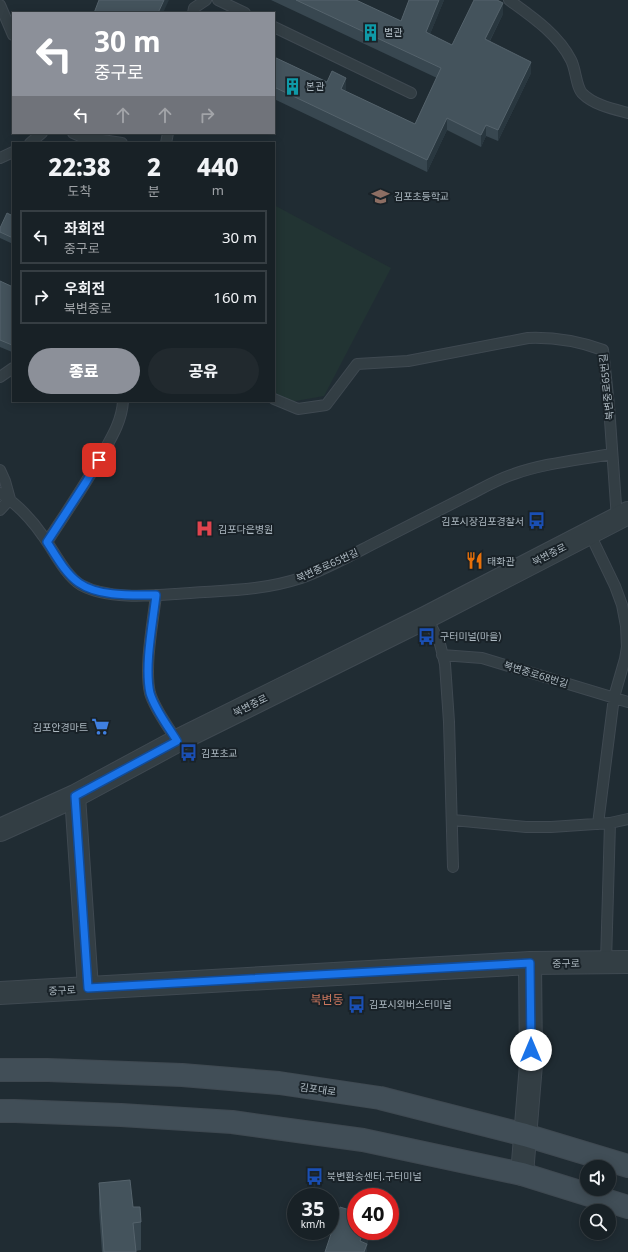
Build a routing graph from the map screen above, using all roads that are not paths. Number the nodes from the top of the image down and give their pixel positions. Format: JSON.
{"nodes":[{"id":1,"x":206,"y":0,"type":"edge"},
{"id":2,"x":218,"y":0,"type":"edge"},
{"id":3,"x":509,"y":0,"type":"edge"},
{"id":4,"x":0,"y":5,"type":"edge"},
{"id":5,"x":193,"y":12,"type":"edge"},
{"id":6,"x":243,"y":12,"type":"edge"},
{"id":7,"x":275,"y":27,"type":"edge"},
{"id":8,"x":12,"y":33,"type":"edge"},
{"id":9,"x":411,"y":93,"type":"dead end"},
{"id":10,"x":628,"y":113,"type":"edge"},
{"id":11,"x":41,"y":134,"type":"edge"},
{"id":12,"x":75,"y":134,"type":"edge"},
{"id":13,"x":31,"y":142,"type":"edge"},
{"id":14,"x":115,"y":142,"type":"edge"},
{"id":15,"x":12,"y":152,"type":"edge"},
{"id":16,"x":0,"y":158,"type":"edge"},
{"id":17,"x":12,"y":369,"type":"edge"},
{"id":18,"x":0,"y":377,"type":"edge"},
{"id":19,"x":275,"y":399,"type":"edge"},
{"id":20,"x":123,"y":402,"type":"edge"},
{"id":21,"x":611,"y":454,"type":"junction"},
{"id":22,"x":0,"y":470,"type":"edge"},
{"id":23,"x":0,"y":493,"type":"edge"},
{"id":24,"x":10,"y":499,"type":"junction"},
{"id":25,"x":0,"y":510,"type":"edge"},
{"id":26,"x":622,"y":516,"type":"edge"},
{"id":27,"x":589,"y":532,"type":"junction"},
{"id":28,"x":47,"y":542,"type":"junction"},
{"id":29,"x":156,"y":595,"type":"junction"},
{"id":30,"x":427,"y":617,"type":"junction"},
{"id":31,"x":442,"y":655,"type":"junction"},
{"id":32,"x":614,"y":698,"type":"junction"},
{"id":33,"x":628,"y":702,"type":"edge"},
{"id":34,"x":177,"y":741,"type":"junction"},
{"id":35,"x":75,"y":796,"type":"junction"},
{"id":36,"x":628,"y":819,"type":"edge"},
{"id":37,"x":453,"y":820,"type":"junction"},
{"id":38,"x":610,"y":823,"type":"junction"},
{"id":39,"x":598,"y":824,"type":"junction"},
{"id":40,"x":0,"y":830,"type":"edge"},
{"id":41,"x":453,"y":867,"type":"dead end"},
{"id":42,"x":606,"y":962,"type":"junction"},
{"id":43,"x":628,"y":962,"type":"edge"},
{"id":44,"x":530,"y":963,"type":"junction"},
{"id":45,"x":88,"y":988,"type":"junction"},
{"id":46,"x":0,"y":993,"type":"edge"},
{"id":47,"x":0,"y":1070,"type":"edge"},
{"id":48,"x":0,"y":1111,"type":"edge"},
{"id":49,"x":525,"y":1135,"type":"junction"},
{"id":50,"x":628,"y":1166,"type":"edge"},
{"id":51,"x":522,"y":1174,"type":"junction"},
{"id":52,"x":628,"y":1207,"type":"edge"}],
"edges":[{"from":1,"to":5,"type":"lane"},
{"from":2,"to":6,"type":"lane"},
{"from":3,"to":10,"type":"lane"},
{"from":4,"to":8,"type":"lane"},
{"from":7,"to":9,"type":"lane"},
{"from":11,"to":13,"type":"lane"},
{"from":12,"to":14,"type":"lane"},
{"from":15,"to":16,"type":"lane"},
{"from":17,"to":18,"type":"lane"},
{"from":19,"to":21,"type":"lane","name":"북변중로65번길"},
{"from":20,"to":28,"type":"lane"},
{"from":21,"to":26,"type":"lane","name":"북변중로65번길"},
{"from":21,"to":29,"type":"lane","name":"북변중로65번길"},
{"from":22,"to":24,"type":"lane"},
{"from":23,"to":24,"type":"lane","name":"북변중로65번길"},
{"from":24,"to":25,"type":"lane"},
{"from":24,"to":28,"type":"lane","name":"북변중로65번길"},
{"from":26,"to":27,"type":"street","name":"북변중로"},
{"from":27,"to":30,"type":"street","name":"북변중로"},
{"from":27,"to":32,"type":"lane"},
{"from":28,"to":29,"type":"lane","name":"북변중로65번길"},
{"from":29,"to":34,"type":"lane"},
{"from":30,"to":31,"type":"lane"},
{"from":30,"to":34,"type":"street","name":"북변중로"},
{"from":31,"to":32,"type":"lane","name":"북변중로68번길"},
{"from":31,"to":37,"type":"lane"},
{"from":32,"to":33,"type":"lane","name":"북변중로68번길"},
{"from":32,"to":39,"type":"lane"},
{"from":34,"to":35,"type":"street","name":"북변중로"},
{"from":35,"to":40,"type":"street","name":"북변중로"},
{"from":35,"to":45,"type":"street"},
{"from":36,"to":38,"type":"lane"},
{"from":37,"to":39,"type":"lane"},
{"from":37,"to":41,"type":"lane"},
{"from":38,"to":39,"type":"lane"},
{"from":38,"to":42,"type":"lane"},
{"from":42,"to":43,"type":"street","name":"중구로"},
{"from":42,"to":44,"type":"street","name":"중구로"},
{"from":44,"to":45,"type":"street","name":"중구로"},
{"from":44,"to":49,"type":"street"},
{"from":45,"to":46,"type":"street","name":"중구로"},
{"from":47,"to":49,"type":"main road","name":"김포대로"},
{"from":48,"to":51,"type":"main road"},
{"from":49,"to":50,"type":"main road","name":"김포대로"},
{"from":49,"to":51,"type":"street"},
{"from":51,"to":52,"type":"main road"}]}
